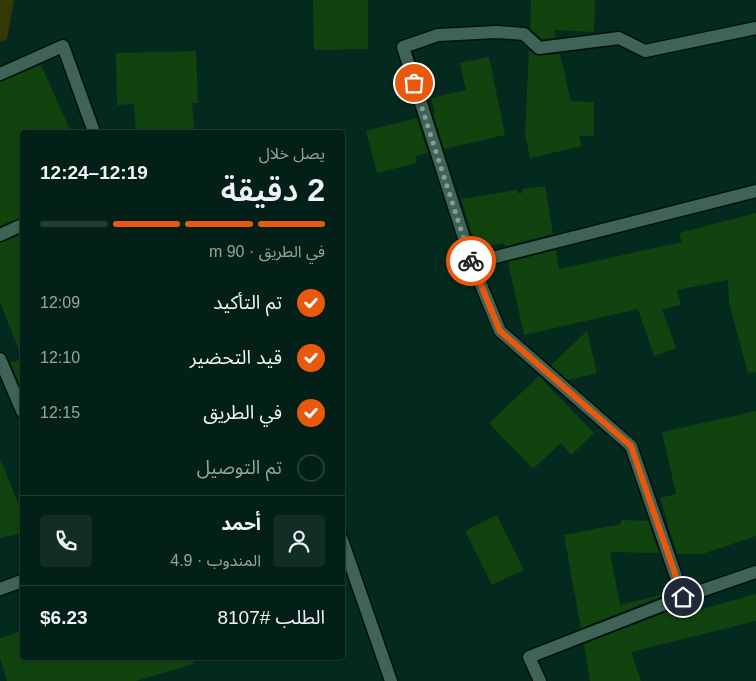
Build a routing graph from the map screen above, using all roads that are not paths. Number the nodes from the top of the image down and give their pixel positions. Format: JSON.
{"nodes":[{"id":1,"x":756,"y":28,"type":"edge"},
{"id":2,"x":0,"y":74,"type":"edge"},
{"id":3,"x":93,"y":130,"type":"edge"},
{"id":4,"x":756,"y":191,"type":"edge"},
{"id":5,"x":20,"y":226,"type":"edge"},
{"id":6,"x":0,"y":235,"type":"edge"},
{"id":7,"x":472,"y":263,"type":"junction"},
{"id":8,"x":0,"y":359,"type":"edge"},
{"id":9,"x":18,"y":388,"type":"edge"},
{"id":10,"x":345,"y":549,"type":"edge"},
{"id":11,"x":756,"y":572,"type":"edge"},
{"id":12,"x":20,"y":582,"type":"edge"},
{"id":13,"x":0,"y":589,"type":"edge"},
{"id":14,"x":683,"y":597,"type":"junction"},
{"id":15,"x":391,"y":681,"type":"edge"},
{"id":16,"x":540,"y":681,"type":"edge"}],
"edges":[{"from":1,"to":7,"type":"street"},
{"from":2,"to":3,"type":"street"},
{"from":4,"to":7,"type":"street"},
{"from":5,"to":6,"type":"street"},
{"from":7,"to":14,"type":"street"},
{"from":8,"to":9,"type":"street"},
{"from":10,"to":15,"type":"street"},
{"from":11,"to":14,"type":"street"},
{"from":12,"to":13,"type":"street"},
{"from":14,"to":16,"type":"street"}]}
